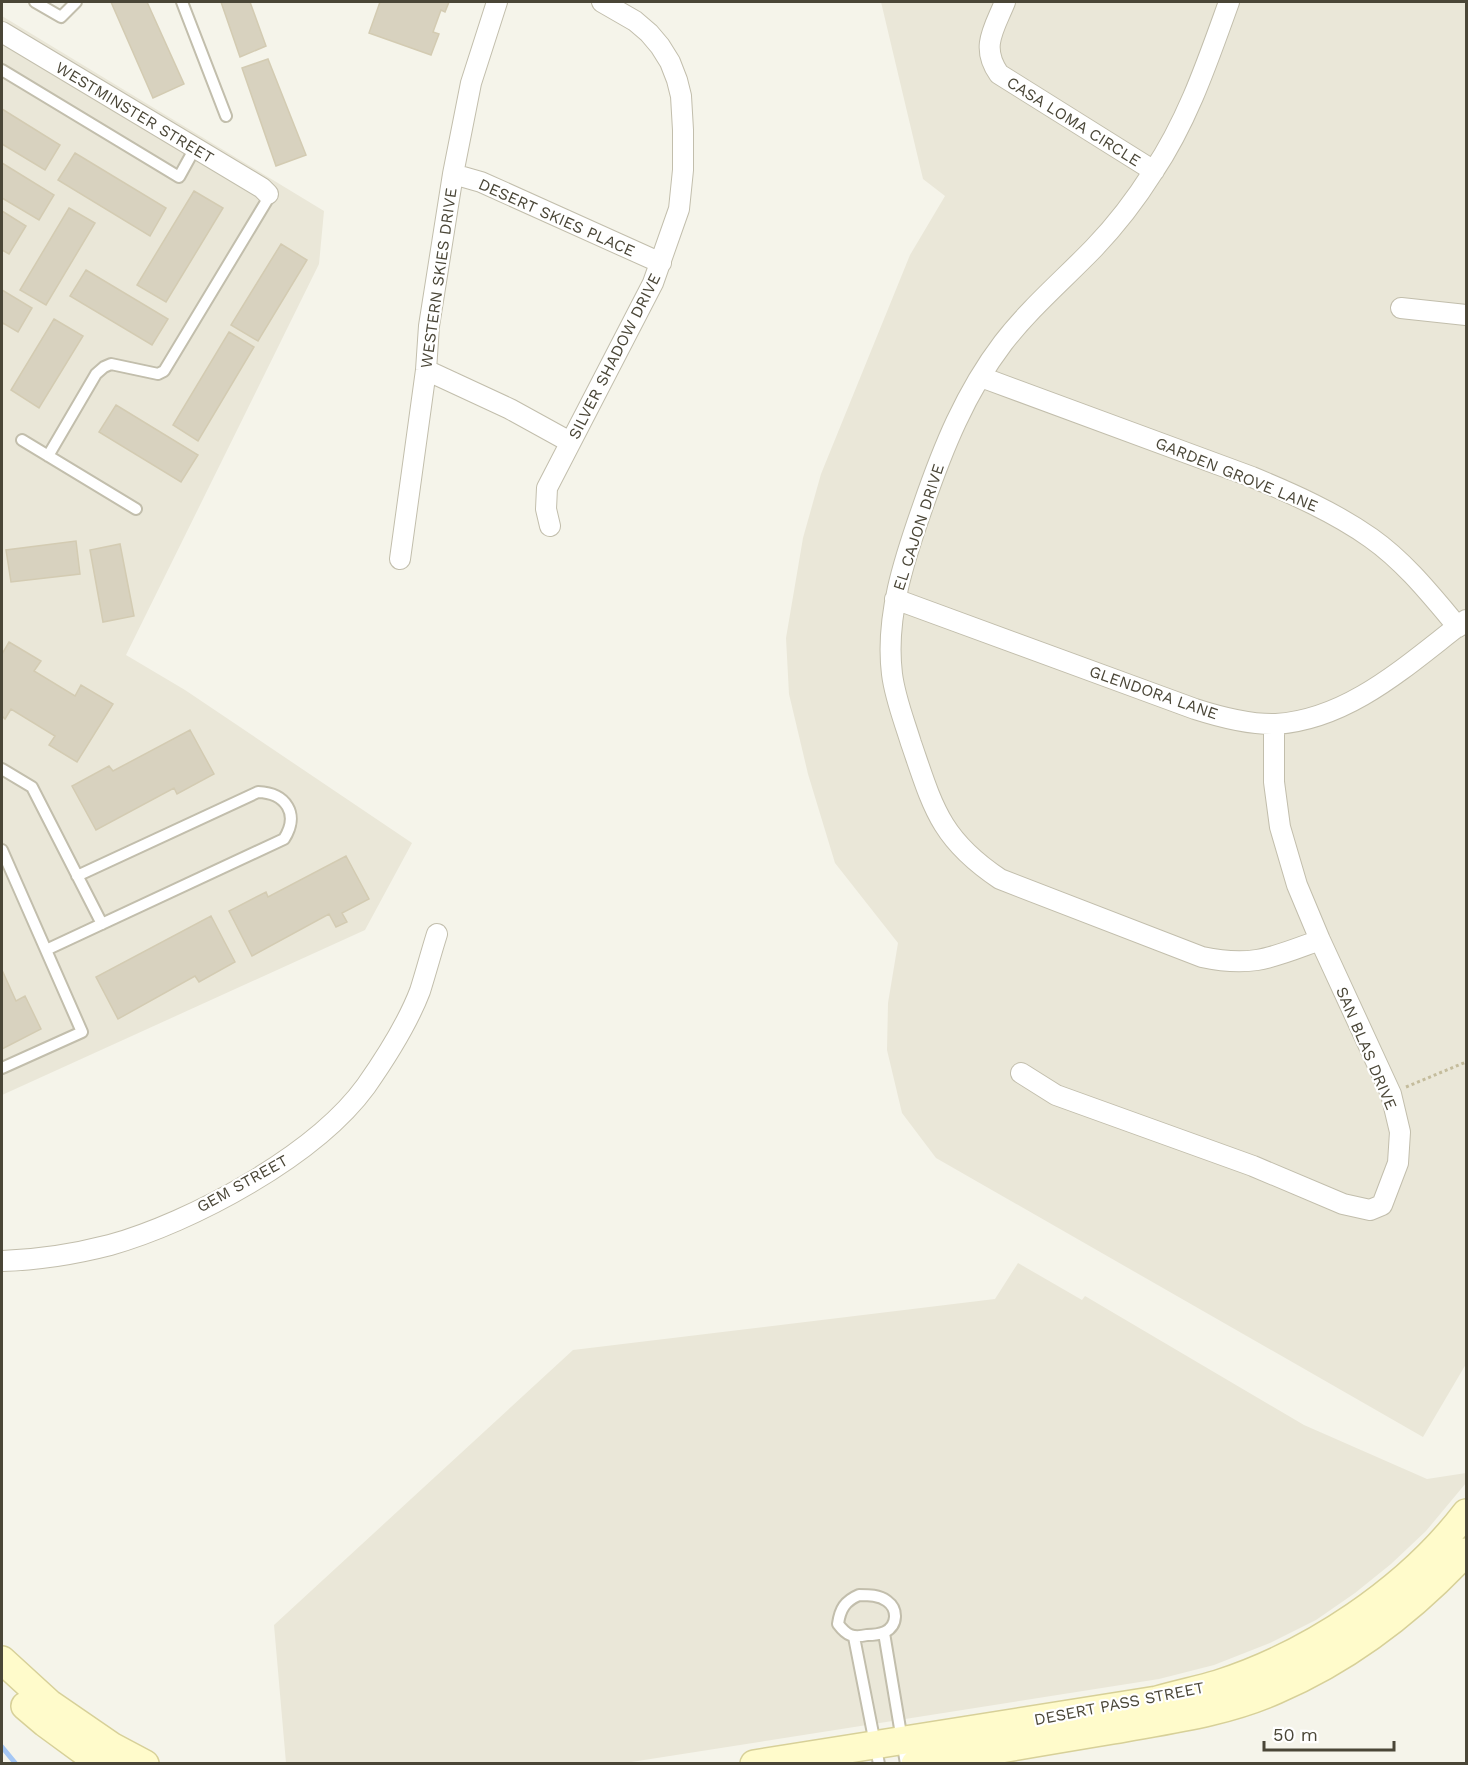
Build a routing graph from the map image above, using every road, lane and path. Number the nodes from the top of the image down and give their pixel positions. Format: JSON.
{"nodes":[{"id":1,"x":35,"y":2,"type":"edge"},
{"id":2,"x":76,"y":2,"type":"edge"},
{"id":3,"x":182,"y":2,"type":"edge"},
{"id":4,"x":497,"y":2,"type":"edge"},
{"id":5,"x":602,"y":2,"type":"edge"},
{"id":6,"x":1005,"y":2,"type":"edge"},
{"id":7,"x":1229,"y":2,"type":"edge"},
{"id":8,"x":2,"y":32,"type":"edge"},
{"id":9,"x":2,"y":70,"type":"edge"},
{"id":10,"x":226,"y":116,"type":"dead end"},
{"id":11,"x":195,"y":148,"type":"junction"},
{"id":12,"x":1154,"y":171,"type":"junction"},
{"id":13,"x":453,"y":174,"type":"junction"},
{"id":14,"x":268,"y":194,"type":"joint"},
{"id":15,"x":661,"y":263,"type":"junction"},
{"id":16,"x":1401,"y":308,"type":"dead end"},
{"id":17,"x":1467,"y":315,"type":"edge"},
{"id":18,"x":426,"y":370,"type":"junction"},
{"id":19,"x":981,"y":377,"type":"junction"},
{"id":20,"x":22,"y":440,"type":"dead end"},
{"id":21,"x":570,"y":442,"type":"junction"},
{"id":22,"x":48,"y":456,"type":"junction"},
{"id":23,"x":136,"y":509,"type":"dead end"},
{"id":24,"x":550,"y":526,"type":"dead end"},
{"id":25,"x":400,"y":559,"type":"dead end"},
{"id":26,"x":895,"y":599,"type":"junction"},
{"id":27,"x":1462,"y":624,"type":"edge"},
{"id":28,"x":1274,"y":724,"type":"junction"},
{"id":29,"x":2,"y":769,"type":"edge"},
{"id":30,"x":2,"y":850,"type":"edge"},
{"id":31,"x":77,"y":876,"type":"junction"},
{"id":32,"x":102,"y":924,"type":"junction"},
{"id":33,"x":437,"y":934,"type":"dead end"},
{"id":34,"x":1320,"y":940,"type":"junction"},
{"id":35,"x":46,"y":950,"type":"junction"},
{"id":36,"x":1467,"y":1062,"type":"edge"},
{"id":37,"x":2,"y":1068,"type":"edge"},
{"id":38,"x":1021,"y":1073,"type":"dead end"},
{"id":39,"x":1390,"y":1094,"type":"junction"},
{"id":40,"x":2,"y":1261,"type":"edge"},
{"id":41,"x":1467,"y":1513,"type":"edge"},
{"id":42,"x":1467,"y":1552,"type":"edge"},
{"id":43,"x":884,"y":1633,"type":"junction"},
{"id":44,"x":854,"y":1637,"type":"junction"},
{"id":45,"x":2,"y":1660,"type":"edge"},
{"id":46,"x":1265,"y":1666,"type":"junction"},
{"id":47,"x":2,"y":1685,"type":"edge"},
{"id":48,"x":1276,"y":1690,"type":"junction"},
{"id":49,"x":877,"y":1754,"type":"edge"},
{"id":50,"x":908,"y":1756,"type":"edge"},
{"id":51,"x":101,"y":1764,"type":"edge"},
{"id":52,"x":145,"y":1764,"type":"edge"},
{"id":53,"x":754,"y":1764,"type":"edge"}],
"edges":[{"from":1,"to":2,"type":"lane"},
{"from":3,"to":10,"type":"lane"},
{"from":4,"to":13,"type":"street","name":"WESTERN SKIES DRIVE"},
{"from":5,"to":15,"type":"street","name":"SILVER SHADOW DRIVE"},
{"from":6,"to":12,"type":"street","name":"CASA LOMA CIRCLE"},
{"from":7,"to":12,"type":"street","name":"EL CAJON DRIVE"},
{"from":8,"to":11,"type":"street","name":"WESTMINSTER STREET"},
{"from":9,"to":11,"type":"lane"},
{"from":11,"to":14,"type":"street","name":"WESTMINSTER STREET"},
{"from":12,"to":19,"type":"street","name":"EL CAJON DRIVE"},
{"from":13,"to":15,"type":"street","name":"DESERT SKIES PLACE"},
{"from":13,"to":18,"type":"street","name":"WESTERN SKIES DRIVE"},
{"from":14,"to":22,"type":"lane"},
{"from":15,"to":21,"type":"street","name":"SILVER SHADOW DRIVE"},
{"from":16,"to":17,"type":"street"},
{"from":18,"to":21,"type":"street"},
{"from":18,"to":25,"type":"street","name":"WESTERN SKIES DRIVE"},
{"from":19,"to":26,"type":"street","name":"EL CAJON DRIVE"},
{"from":19,"to":27,"type":"street","name":"GARDEN GROVE LANE"},
{"from":20,"to":22,"type":"lane"},
{"from":21,"to":24,"type":"street","name":"SILVER SHADOW DRIVE"},
{"from":22,"to":23,"type":"lane"},
{"from":26,"to":28,"type":"street","name":"GLENDORA LANE"},
{"from":26,"to":34,"type":"street","name":"EL CAJON DRIVE"},
{"from":27,"to":28,"type":"street","name":"GLENDORA LANE"},
{"from":28,"to":34,"type":"street","name":"SAN BLAS DRIVE"},
{"from":29,"to":31,"type":"lane"},
{"from":30,"to":35,"type":"lane"},
{"from":31,"to":32,"type":"lane"},
{"from":31,"to":32,"type":"lane"},
{"from":32,"to":35,"type":"lane"},
{"from":33,"to":40,"type":"street","name":"GEM STREET"},
{"from":34,"to":39,"type":"street","name":"SAN BLAS DRIVE"},
{"from":35,"to":37,"type":"lane"},
{"from":36,"to":39,"type":"path"},
{"from":38,"to":39,"type":"street","name":"SAN BLAS DRIVE"},
{"from":41,"to":46,"type":"street","name":"DESERT PASS STREET"},
{"from":42,"to":48,"type":"street","name":"DESERT PASS STREET"},
{"from":43,"to":44,"type":"lane"},
{"from":43,"to":44,"type":"lane"},
{"from":43,"to":50,"type":"lane"},
{"from":44,"to":49,"type":"lane"},
{"from":45,"to":52,"type":"street"},
{"from":46,"to":48,"type":"street"},
{"from":46,"to":50,"type":"street","name":"DESERT PASS STREET"},
{"from":47,"to":51,"type":"street"},
{"from":48,"to":50,"type":"street","name":"DESERT PASS STREET"},
{"from":49,"to":50,"type":"street","name":"DESERT PASS STREET"},
{"from":49,"to":53,"type":"street","name":"DESERT PASS STREET"}]}
